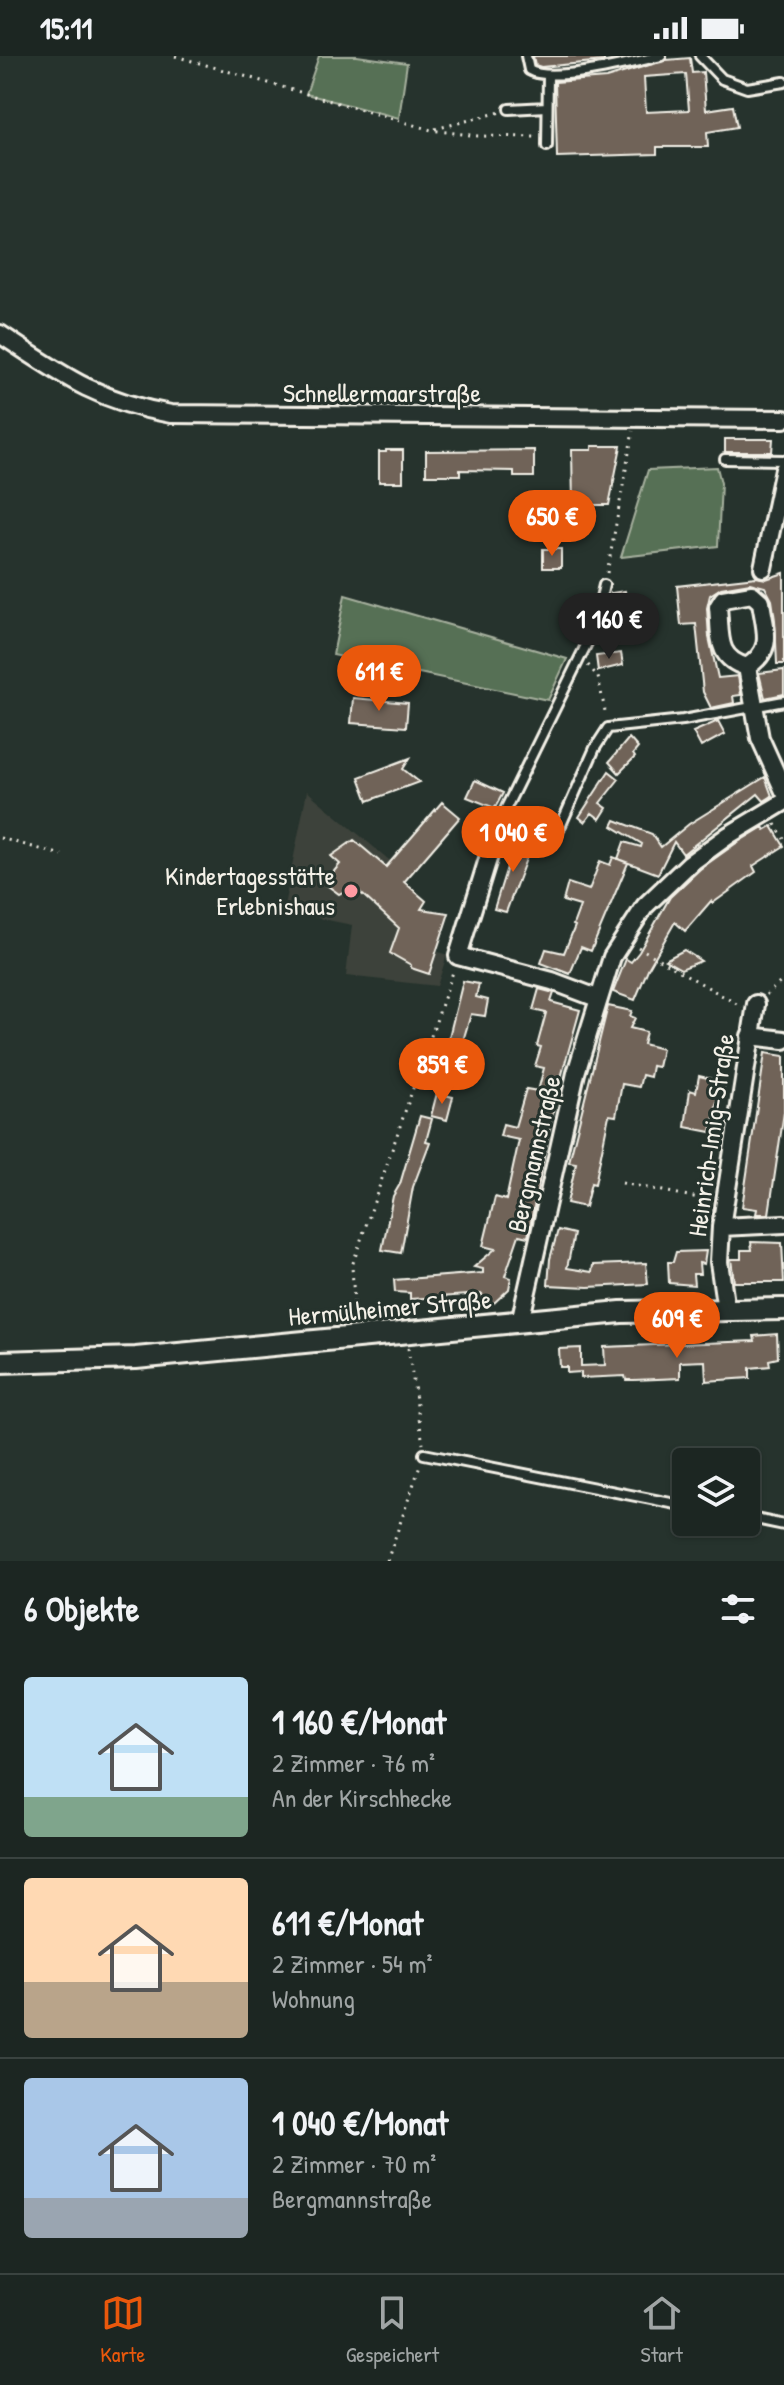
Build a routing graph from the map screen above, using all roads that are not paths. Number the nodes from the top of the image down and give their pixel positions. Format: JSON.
{"nodes":[{"id":1,"x":526,"y":56,"type":"edge"},
{"id":2,"x":661,"y":56,"type":"edge"},
{"id":3,"x":700,"y":56,"type":"edge"},
{"id":4,"x":548,"y":75,"type":"junction"},
{"id":5,"x":784,"y":82,"type":"edge"},
{"id":6,"x":547,"y":107,"type":"junction"},
{"id":7,"x":509,"y":109,"type":"road end"},
{"id":8,"x":547,"y":142,"type":"road end"},
{"id":9,"x":0,"y":334,"type":"edge"},
{"id":10,"x":784,"y":419,"type":"edge"},
{"id":11,"x":725,"y":459,"type":"dead end"},
{"id":12,"x":784,"y":460,"type":"edge"},
{"id":13,"x":783,"y":479,"type":"edge"},
{"id":14,"x":763,"y":568,"type":"dead end"},
{"id":15,"x":604,"y":585,"type":"road end"},
{"id":16,"x":747,"y":667,"type":"dead end"},
{"id":17,"x":784,"y":701,"type":"edge"},
{"id":18,"x":753,"y":706,"type":"junction"},
{"id":19,"x":784,"y":791,"type":"edge"},
{"id":20,"x":784,"y":802,"type":"edge"},
{"id":21,"x":500,"y":820,"type":"junction"},
{"id":22,"x":597,"y":998,"type":"junction"},
{"id":23,"x":754,"y":1008,"type":"road end"},
{"id":24,"x":750,"y":1036,"type":"junction"},
{"id":25,"x":784,"y":1040,"type":"edge"},
{"id":26,"x":784,"y":1224,"type":"edge"},
{"id":27,"x":721,"y":1227,"type":"junction"},
{"id":28,"x":784,"y":1309,"type":"edge"},
{"id":29,"x":726,"y":1310,"type":"junction"},
{"id":30,"x":520,"y":1322,"type":"junction"},
{"id":31,"x":0,"y":1362,"type":"edge"},
{"id":32,"x":424,"y":1454,"type":"road end"},
{"id":33,"x":672,"y":1503,"type":"edge"},
{"id":34,"x":760,"y":1520,"type":"edge"},
{"id":35,"x":784,"y":1525,"type":"edge"}],
"edges":[{"from":1,"to":4,"type":"lane"},
{"from":2,"to":4,"type":"lane"},
{"from":3,"to":5,"type":"lane"},
{"from":4,"to":6,"type":"lane"},
{"from":6,"to":7,"type":"lane"},
{"from":6,"to":8,"type":"lane"},
{"from":9,"to":10,"type":"street","name":"Schnellermaarstraße"},
{"from":11,"to":12,"type":"lane"},
{"from":13,"to":14,"type":"street"},
{"from":15,"to":21,"type":"lane"},
{"from":16,"to":18,"type":"street"},
{"from":17,"to":18,"type":"lane"},
{"from":18,"to":19,"type":"street"},
{"from":18,"to":21,"type":"lane"},
{"from":20,"to":22,"type":"street","name":"Bergmannstraße"},
{"from":21,"to":22,"type":"street"},
{"from":22,"to":30,"type":"street","name":"Bergmannstraße"},
{"from":23,"to":24,"type":"street","name":"Heinrich-Imig-Straße"},
{"from":24,"to":25,"type":"street"},
{"from":24,"to":27,"type":"street","name":"Heinrich-Imig-Straße"},
{"from":26,"to":27,"type":"street"},
{"from":27,"to":29,"type":"street","name":"Heinrich-Imig-Straße"},
{"from":28,"to":29,"type":"street","name":"Hermülheimer Straße"},
{"from":29,"to":30,"type":"street","name":"Hermülheimer Straße"},
{"from":30,"to":31,"type":"street","name":"Hermülheimer Straße"},
{"from":32,"to":33,"type":"lane"},
{"from":34,"to":35,"type":"lane"}]}
